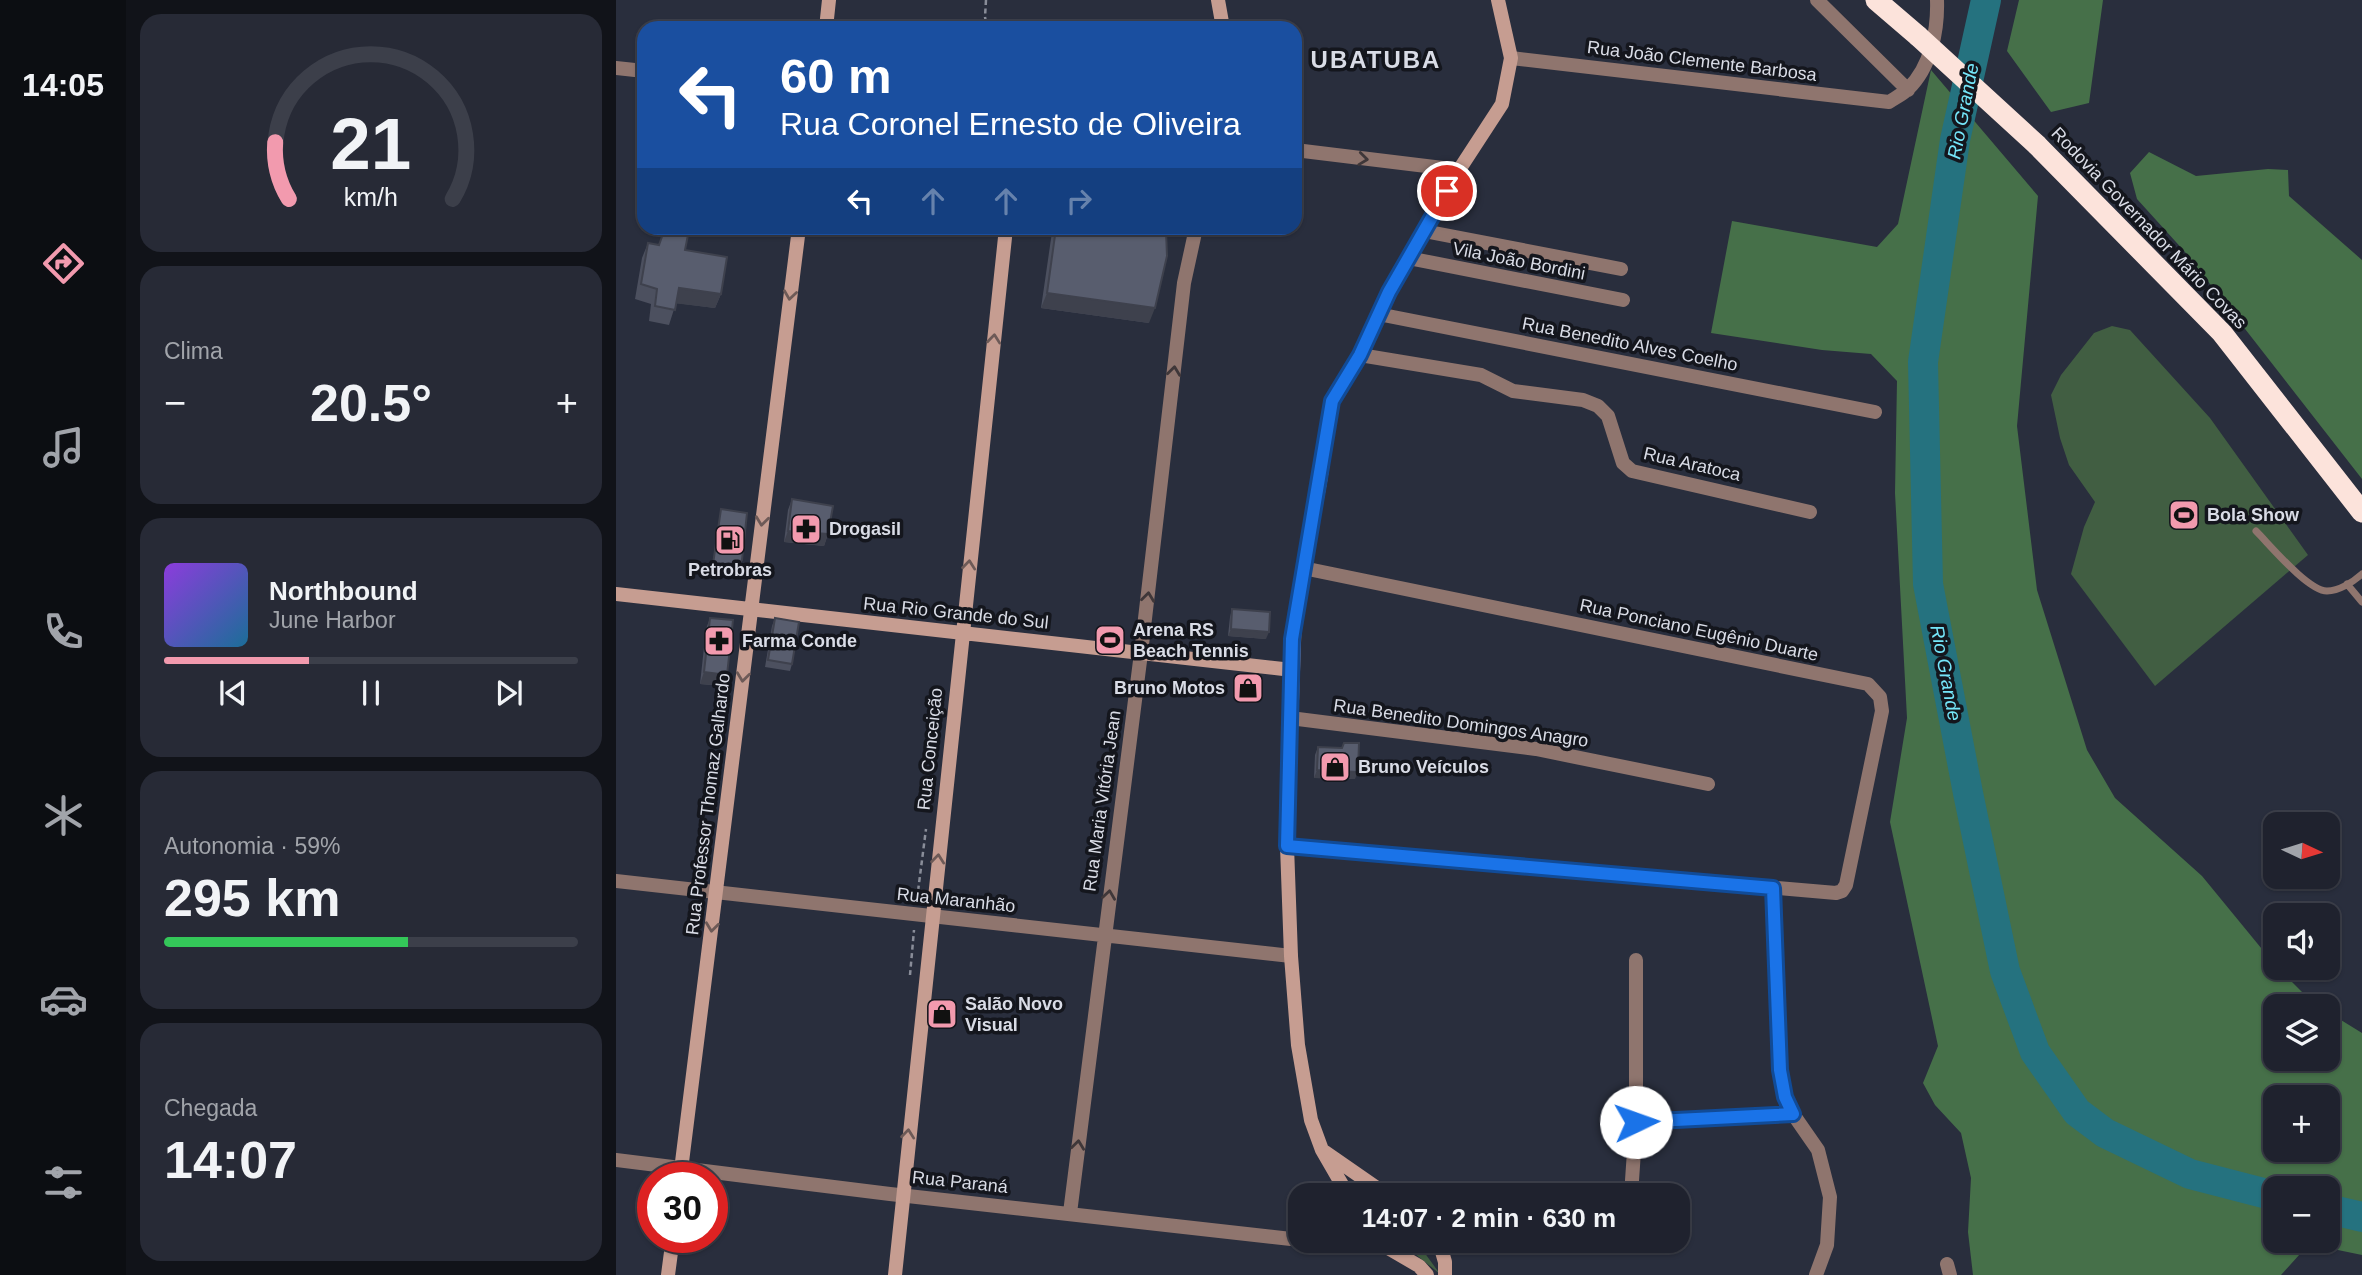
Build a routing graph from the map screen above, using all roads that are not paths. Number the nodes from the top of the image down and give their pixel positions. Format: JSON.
{"nodes":[{"id":1,"x":829,"y":0,"type":"edge"},
{"id":2,"x":1218,"y":0,"type":"edge"},
{"id":3,"x":1498,"y":0,"type":"edge"},
{"id":4,"x":1817,"y":0,"type":"edge"},
{"id":5,"x":1876,"y":0,"type":"edge"},
{"id":6,"x":1937,"y":0,"type":"edge"},
{"id":7,"x":827,"y":21,"type":"edge"},
{"id":8,"x":1222,"y":21,"type":"edge"},
{"id":9,"x":1511,"y":58,"type":"junction"},
{"id":10,"x":616,"y":68,"type":"edge"},
{"id":11,"x":637,"y":70,"type":"edge"},
{"id":12,"x":1908,"y":90,"type":"junction"},
{"id":13,"x":1302,"y":151,"type":"edge"},
{"id":14,"x":1459,"y":170,"type":"junction"},
{"id":15,"x":1424,"y":231,"type":"junction"},
{"id":16,"x":798,"y":235,"type":"edge"},
{"id":17,"x":1005,"y":235,"type":"edge"},
{"id":18,"x":1194,"y":235,"type":"edge"},
{"id":19,"x":1408,"y":258,"type":"junction"},
{"id":20,"x":1621,"y":269,"type":"dead end"},
{"id":21,"x":1623,"y":300,"type":"dead end"},
{"id":22,"x":1378,"y":314,"type":"junction"},
{"id":23,"x":1360,"y":355,"type":"junction"},
{"id":24,"x":1875,"y":412,"type":"dead end"},
{"id":25,"x":1810,"y":512,"type":"dead end"},
{"id":26,"x":2362,"y":513,"type":"edge"},
{"id":27,"x":2256,"y":531,"type":"dead end"},
{"id":28,"x":1304,"y":568,"type":"junction"},
{"id":29,"x":2362,"y":575,"type":"edge"},
{"id":30,"x":2347,"y":584,"type":"junction"},
{"id":31,"x":616,"y":594,"type":"edge"},
{"id":32,"x":2362,"y":602,"type":"edge"},
{"id":33,"x":752,"y":610,"type":"junction"},
{"id":34,"x":962,"y":633,"type":"junction"},
{"id":35,"x":1142,"y":653,"type":"junction"},
{"id":36,"x":1292,"y":670,"type":"junction"},
{"id":37,"x":1290,"y":718,"type":"junction"},
{"id":38,"x":1708,"y":784,"type":"dead end"},
{"id":39,"x":1287,"y":846,"type":"junction"},
{"id":40,"x":616,"y":881,"type":"edge"},
{"id":41,"x":1773,"y":888,"type":"junction"},
{"id":42,"x":716,"y":892,"type":"junction"},
{"id":43,"x":932,"y":916,"type":"junction"},
{"id":44,"x":1104,"y":936,"type":"junction"},
{"id":45,"x":1291,"y":956,"type":"junction"},
{"id":46,"x":1636,"y":960,"type":"dead end"},
{"id":47,"x":1793,"y":1114,"type":"junction"},
{"id":48,"x":1636,"y":1122,"type":"junction"},
{"id":49,"x":1322,"y":1150,"type":"junction"},
{"id":50,"x":616,"y":1160,"type":"edge"},
{"id":51,"x":682,"y":1162,"type":"edge"},
{"id":52,"x":637,"y":1164,"type":"edge"},
{"id":53,"x":728,"y":1178,"type":"edge"},
{"id":54,"x":1341,"y":1183,"type":"edge"},
{"id":55,"x":1370,"y":1183,"type":"edge"},
{"id":56,"x":1632,"y":1183,"type":"edge"},
{"id":57,"x":902,"y":1195,"type":"junction"},
{"id":58,"x":1070,"y":1213,"type":"junction"},
{"id":59,"x":1288,"y":1239,"type":"edge"},
{"id":60,"x":671,"y":1253,"type":"edge"},
{"id":61,"x":1397,"y":1253,"type":"edge"},
{"id":62,"x":1442,"y":1253,"type":"edge"},
{"id":63,"x":668,"y":1275,"type":"edge"},
{"id":64,"x":895,"y":1275,"type":"edge"},
{"id":65,"x":1427,"y":1275,"type":"edge"},
{"id":66,"x":1445,"y":1275,"type":"edge"},
{"id":67,"x":1816,"y":1275,"type":"edge"}],
"edges":[{"from":1,"to":7,"type":"street"},
{"from":2,"to":8,"type":"street"},
{"from":3,"to":9,"type":"street"},
{"from":4,"to":12,"type":"street"},
{"from":5,"to":26,"type":"highway","name":"Rodovia Governador Mário Covas","bridge":true},
{"from":6,"to":12,"type":"street"},
{"from":9,"to":12,"type":"street","name":"Rua João Clemente Barbosa"},
{"from":9,"to":14,"type":"street"},
{"from":10,"to":11,"type":"street"},
{"from":13,"to":14,"type":"street","one_way":true},
{"from":14,"to":15,"type":"street"},
{"from":15,"to":19,"type":"street"},
{"from":15,"to":20,"type":"street","name":"Vila João Bordini"},
{"from":16,"to":33,"type":"street","name":"Rua Professor Thomaz Galhardo","one_way":true},
{"from":34,"to":17,"type":"street","name":"Rua Conceição","one_way":true},
{"from":35,"to":18,"type":"street","name":"Rua Maria Vitória Jean","one_way":true},
{"from":19,"to":21,"type":"street","name":"Vila João Bordini"},
{"from":19,"to":22,"type":"street"},
{"from":22,"to":23,"type":"street"},
{"from":22,"to":24,"type":"street","name":"Rua Benedito Alves Coelho"},
{"from":23,"to":25,"type":"street","name":"Rua Aratoca"},
{"from":23,"to":28,"type":"street"},
{"from":27,"to":30,"type":"lane"},
{"from":28,"to":36,"type":"street"},
{"from":28,"to":41,"type":"street","name":"Rua Ponciano Eugênio Duarte"},
{"from":29,"to":30,"type":"lane"},
{"from":30,"to":32,"type":"lane"},
{"from":31,"to":33,"type":"street","name":"Rua Rio Grande do Sul"},
{"from":33,"to":34,"type":"street","name":"Rua Rio Grande do Sul"},
{"from":33,"to":42,"type":"street","name":"Rua Professor Thomaz Galhardo","one_way":true},
{"from":34,"to":35,"type":"street","name":"Rua Rio Grande do Sul"},
{"from":43,"to":34,"type":"street","name":"Rua Conceição","one_way":true},
{"from":35,"to":36,"type":"street","name":"Rua Rio Grande do Sul"},
{"from":44,"to":35,"type":"street","name":"Rua Maria Vitória Jean","one_way":true},
{"from":36,"to":37,"type":"street"},
{"from":37,"to":38,"type":"street","name":"Rua Benedito Domingos Anagro"},
{"from":37,"to":39,"type":"street"},
{"from":39,"to":41,"type":"street"},
{"from":39,"to":45,"type":"street"},
{"from":40,"to":42,"type":"street","name":"Rua Maranhão"},
{"from":41,"to":47,"type":"street"},
{"from":42,"to":43,"type":"street","name":"Rua Maranhão"},
{"from":42,"to":51,"type":"street","name":"Rua Professor Thomaz Galhardo","one_way":true},
{"from":43,"to":44,"type":"street","name":"Rua Maranhão"},
{"from":57,"to":43,"type":"street","name":"Rua Conceição","one_way":true},
{"from":44,"to":45,"type":"street","name":"Rua Maranhão"},
{"from":58,"to":44,"type":"street","name":"Rua Maria Vitória Jean","one_way":true},
{"from":45,"to":49,"type":"street"},
{"from":46,"to":48,"type":"street"},
{"from":47,"to":48,"type":"street"},
{"from":47,"to":67,"type":"street"},
{"from":48,"to":56,"type":"street"},
{"from":49,"to":54,"type":"street"},
{"from":49,"to":55,"type":"street"},
{"from":50,"to":52,"type":"street","name":"Rua Paraná"},
{"from":53,"to":57,"type":"street","name":"Rua Paraná"},
{"from":57,"to":58,"type":"street","name":"Rua Paraná"},
{"from":57,"to":64,"type":"street","name":"Rua Conceição"},
{"from":58,"to":59,"type":"street","name":"Rua Paraná"},
{"from":60,"to":63,"type":"street"},
{"from":61,"to":65,"type":"street"},
{"from":62,"to":66,"type":"street"}]}
